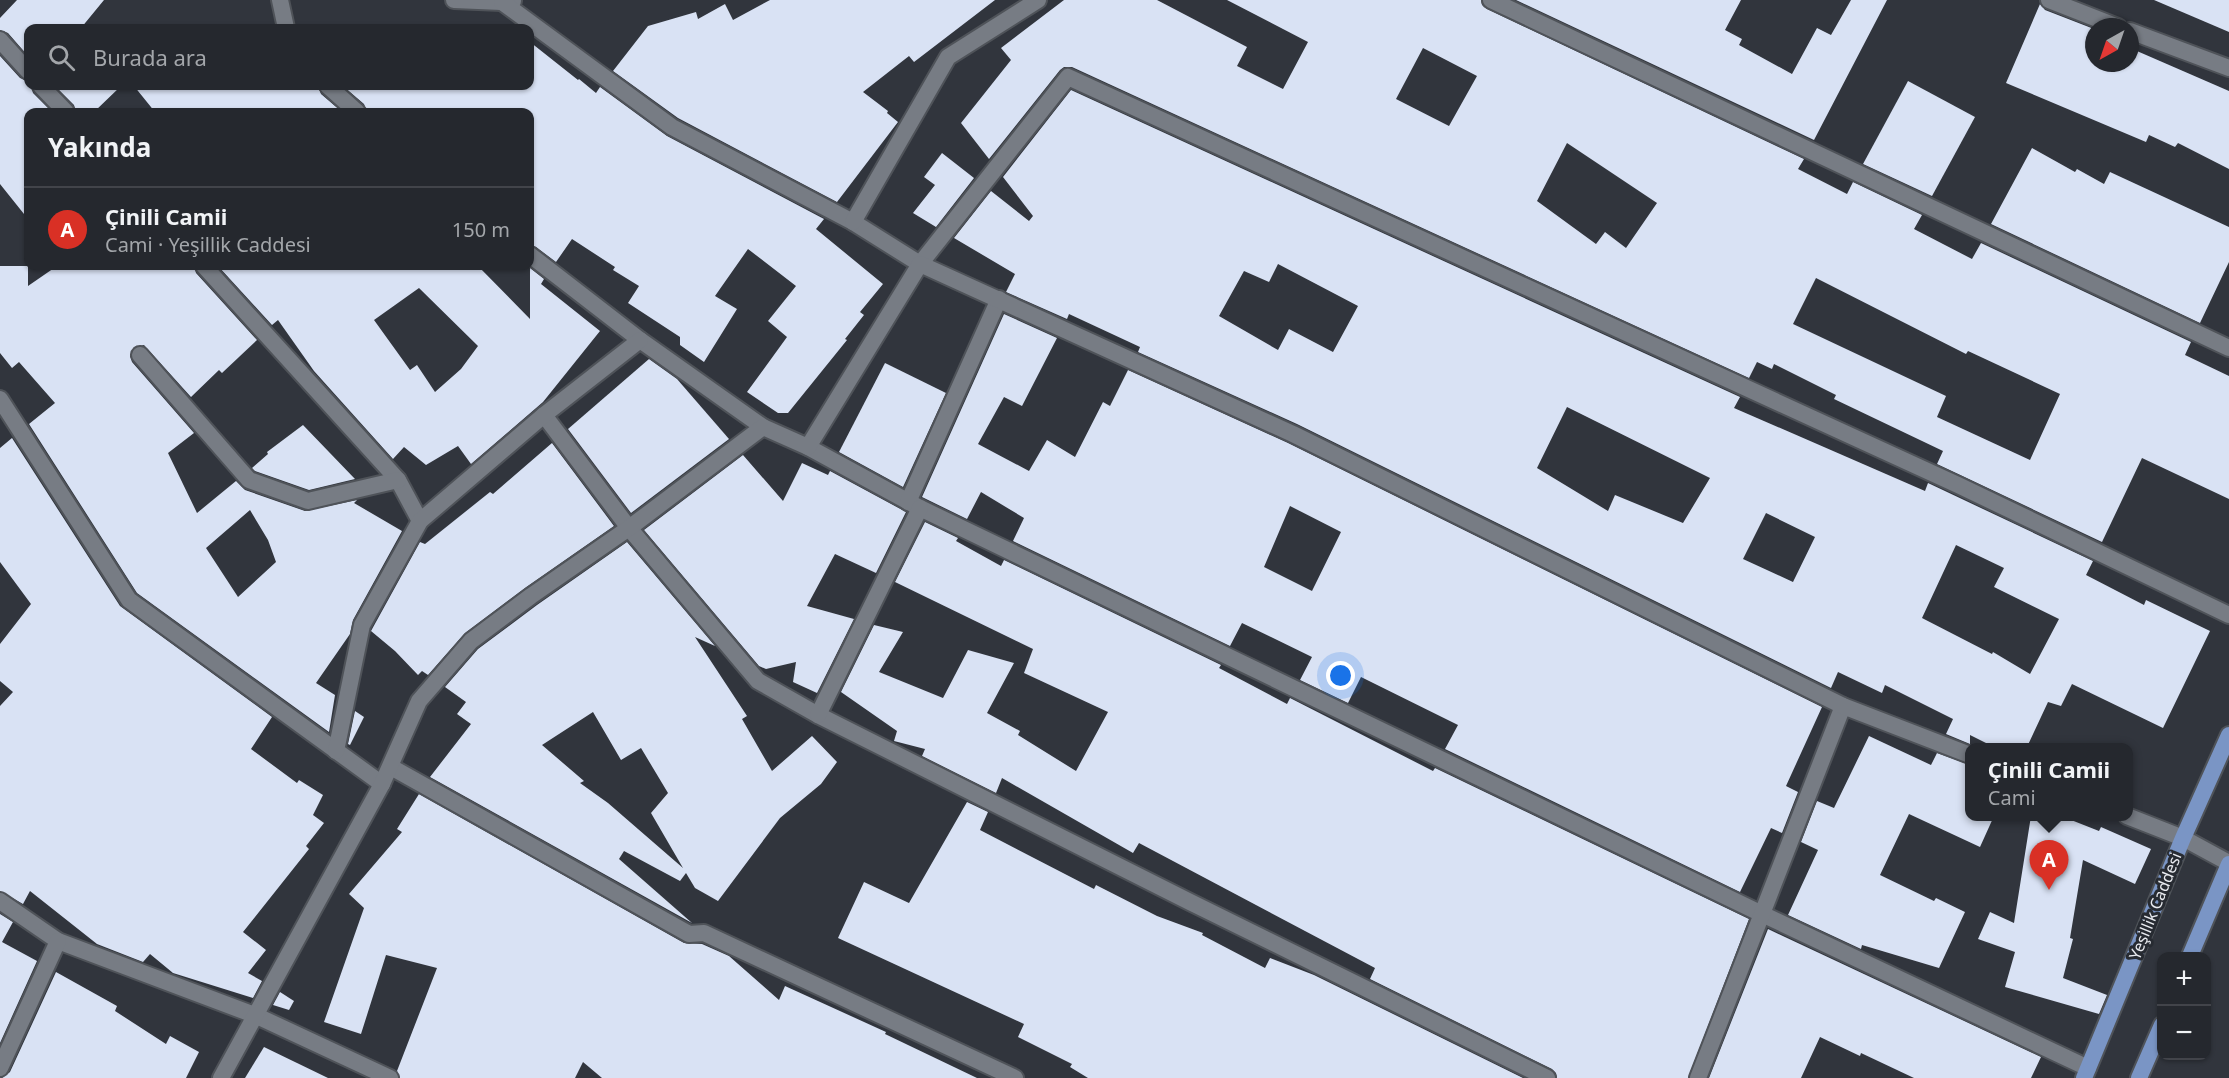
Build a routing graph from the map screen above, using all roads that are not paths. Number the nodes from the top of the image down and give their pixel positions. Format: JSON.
{"nodes":[{"id":1,"x":280,"y":0,"type":"edge"},
{"id":2,"x":454,"y":0,"type":"edge"},
{"id":3,"x":1038,"y":0,"type":"edge"},
{"id":4,"x":1491,"y":0,"type":"edge"},
{"id":5,"x":2049,"y":0,"type":"edge"},
{"id":6,"x":510,"y":1,"type":"edge"},
{"id":7,"x":2095,"y":18,"type":"edge"},
{"id":8,"x":285,"y":24,"type":"edge"},
{"id":9,"x":2139,"y":34,"type":"edge"},
{"id":10,"x":0,"y":40,"type":"edge"},
{"id":11,"x":24,"y":67,"type":"edge"},
{"id":12,"x":2229,"y":68,"type":"edge"},
{"id":13,"x":45,"y":90,"type":"edge"},
{"id":14,"x":332,"y":90,"type":"edge"},
{"id":15,"x":62,"y":108,"type":"edge"},
{"id":16,"x":353,"y":108,"type":"edge"},
{"id":17,"x":853,"y":222,"type":"junction"},
{"id":18,"x":534,"y":258,"type":"edge"},
{"id":19,"x":920,"y":264,"type":"junction"},
{"id":20,"x":208,"y":270,"type":"edge"},
{"id":21,"x":999,"y":299,"type":"junction"},
{"id":22,"x":640,"y":340,"type":"junction"},
{"id":23,"x":2229,"y":348,"type":"edge"},
{"id":24,"x":140,"y":355,"type":"dead end"},
{"id":25,"x":0,"y":399,"type":"edge"},
{"id":26,"x":544,"y":415,"type":"junction"},
{"id":27,"x":763,"y":427,"type":"junction"},
{"id":28,"x":808,"y":447,"type":"junction"},
{"id":29,"x":398,"y":480,"type":"junction"},
{"id":30,"x":914,"y":505,"type":"junction"},
{"id":31,"x":420,"y":521,"type":"junction"},
{"id":32,"x":629,"y":528,"type":"junction"},
{"id":33,"x":2229,"y":615,"type":"edge"},
{"id":34,"x":1843,"y":706,"type":"junction"},
{"id":35,"x":818,"y":715,"type":"junction"},
{"id":36,"x":2229,"y":735,"type":"edge"},
{"id":37,"x":336,"y":751,"type":"junction"},
{"id":38,"x":1965,"y":753,"type":"edge"},
{"id":39,"x":391,"y":767,"type":"junction"},
{"id":40,"x":382,"y":784,"type":"junction"},
{"id":41,"x":2133,"y":818,"type":"edge"},
{"id":42,"x":2182,"y":838,"type":"junction"},
{"id":43,"x":2229,"y":863,"type":"edge"},
{"id":44,"x":0,"y":901,"type":"edge"},
{"id":45,"x":1762,"y":914,"type":"junction"},
{"id":46,"x":58,"y":941,"type":"junction"},
{"id":47,"x":2192,"y":952,"type":"edge"},
{"id":48,"x":257,"y":1016,"type":"junction"},
{"id":49,"x":2157,"y":1036,"type":"edge"},
{"id":50,"x":0,"y":1068,"type":"edge"},
{"id":51,"x":2086,"y":1073,"type":"edge"},
{"id":52,"x":221,"y":1078,"type":"edge"},
{"id":53,"x":390,"y":1078,"type":"edge"},
{"id":54,"x":1015,"y":1078,"type":"edge"},
{"id":55,"x":1547,"y":1078,"type":"edge"},
{"id":56,"x":1698,"y":1078,"type":"edge"},
{"id":57,"x":2139,"y":1078,"type":"edge"}],
"edges":[{"from":1,"to":8,"type":"street"},
{"from":2,"to":6,"type":"street"},
{"from":3,"to":17,"type":"street"},
{"from":4,"to":23,"type":"street"},
{"from":5,"to":7,"type":"street"},
{"from":6,"to":17,"type":"street"},
{"from":9,"to":12,"type":"street"},
{"from":10,"to":11,"type":"street"},
{"from":13,"to":15,"type":"street"},
{"from":14,"to":16,"type":"street"},
{"from":17,"to":19,"type":"street"},
{"from":18,"to":22,"type":"street"},
{"from":19,"to":21,"type":"street"},
{"from":19,"to":28,"type":"street"},
{"from":19,"to":33,"type":"street"},
{"from":20,"to":29,"type":"street"},
{"from":21,"to":30,"type":"street"},
{"from":21,"to":34,"type":"street"},
{"from":22,"to":26,"type":"street"},
{"from":22,"to":27,"type":"street"},
{"from":24,"to":29,"type":"street"},
{"from":25,"to":37,"type":"street"},
{"from":26,"to":31,"type":"street"},
{"from":26,"to":32,"type":"street"},
{"from":27,"to":28,"type":"street"},
{"from":27,"to":32,"type":"street"},
{"from":28,"to":30,"type":"street"},
{"from":29,"to":31,"type":"street"},
{"from":30,"to":35,"type":"street"},
{"from":30,"to":45,"type":"street"},
{"from":31,"to":37,"type":"street"},
{"from":32,"to":35,"type":"street"},
{"from":32,"to":39,"type":"street"},
{"from":34,"to":38,"type":"street"},
{"from":34,"to":45,"type":"street"},
{"from":35,"to":55,"type":"street"},
{"from":36,"to":42,"type":"main road","name":"Yeşillik Caddesi"},
{"from":37,"to":40,"type":"street"},
{"from":39,"to":40,"type":"street"},
{"from":39,"to":54,"type":"street"},
{"from":40,"to":48,"type":"street"},
{"from":41,"to":42,"type":"street"},
{"from":42,"to":43,"type":"street"},
{"from":42,"to":51,"type":"main road","name":"Yeşillik Caddesi"},
{"from":43,"to":47,"type":"main road"},
{"from":44,"to":46,"type":"street"},
{"from":45,"to":51,"type":"street"},
{"from":45,"to":56,"type":"street"},
{"from":46,"to":48,"type":"street"},
{"from":46,"to":50,"type":"street"},
{"from":48,"to":52,"type":"street"},
{"from":48,"to":53,"type":"street"},
{"from":49,"to":57,"type":"main road"}]}
